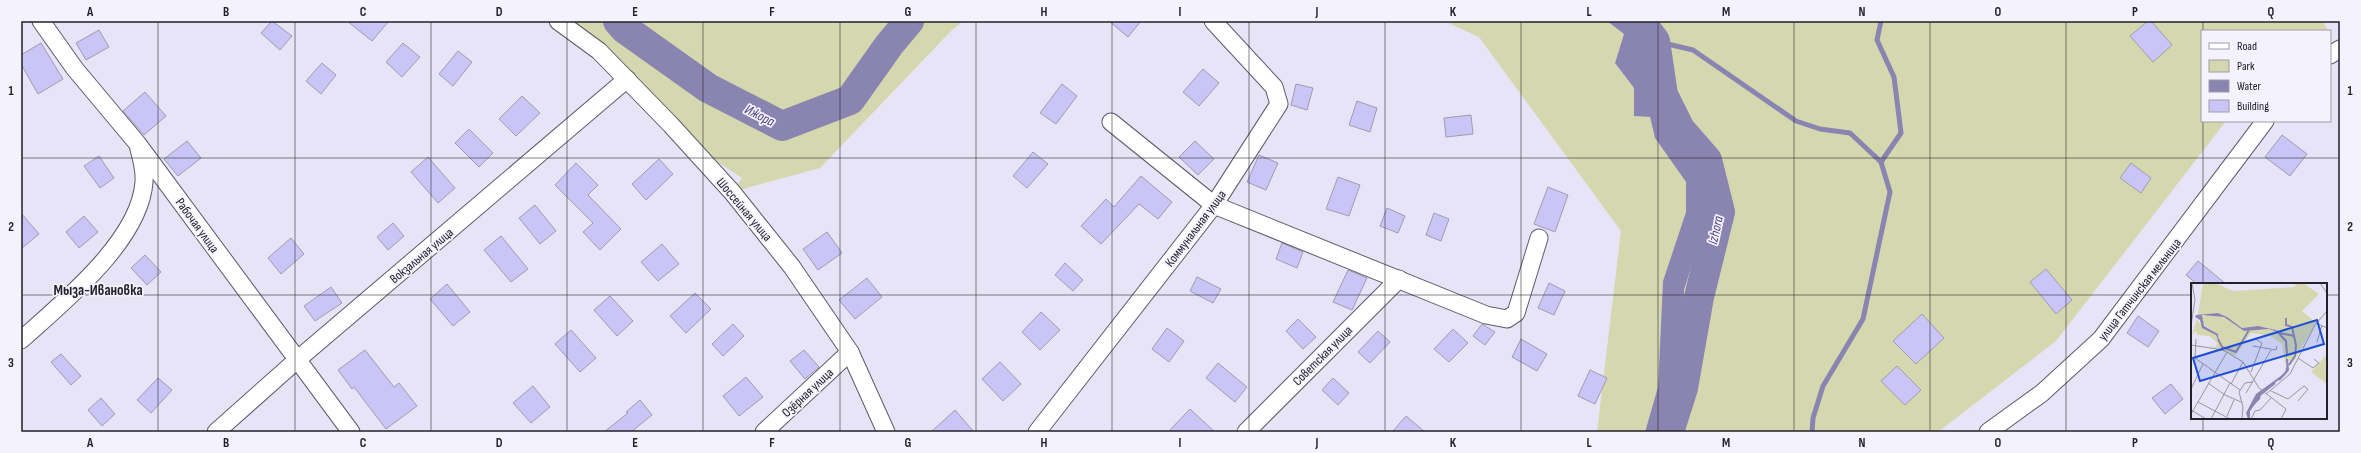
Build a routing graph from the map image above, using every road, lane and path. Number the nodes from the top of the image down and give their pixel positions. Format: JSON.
{"nodes":[{"id":1,"x":41,"y":21,"type":"edge"},
{"id":2,"x":558,"y":21,"type":"edge"},
{"id":3,"x":1213,"y":21,"type":"edge"},
{"id":4,"x":627,"y":79,"type":"junction"},
{"id":5,"x":1111,"y":122,"type":"dead end"},
{"id":6,"x":2264,"y":122,"type":"edge"},
{"id":7,"x":137,"y":143,"type":"junction"},
{"id":8,"x":1214,"y":206,"type":"junction"},
{"id":9,"x":1539,"y":238,"type":"dead end"},
{"id":10,"x":1399,"y":279,"type":"junction"},
{"id":11,"x":21,"y":340,"type":"edge"},
{"id":12,"x":850,"y":352,"type":"junction"},
{"id":13,"x":297,"y":360,"type":"junction"},
{"id":14,"x":216,"y":432,"type":"edge"},
{"id":15,"x":352,"y":432,"type":"edge"},
{"id":16,"x":764,"y":432,"type":"edge"},
{"id":17,"x":886,"y":432,"type":"edge"},
{"id":18,"x":1037,"y":432,"type":"edge"},
{"id":19,"x":1246,"y":432,"type":"edge"},
{"id":20,"x":1988,"y":432,"type":"edge"}],
"edges":[{"from":1,"to":7,"type":"street","name":"Рабочая улица"},
{"from":2,"to":4,"type":"street","name":"Шоссейная улица"},
{"from":3,"to":8,"type":"street","name":"Коммунальная улица"},
{"from":4,"to":12,"type":"street","name":"Шоссейная улица"},
{"from":4,"to":13,"type":"street","name":"Вокзальная улица"},
{"from":5,"to":8,"type":"street"},
{"from":6,"to":20,"type":"street","name":"улица Гатчинская мельница"},
{"from":7,"to":11,"type":"street"},
{"from":7,"to":13,"type":"street","name":"Рабочая улица"},
{"from":8,"to":10,"type":"street"},
{"from":8,"to":18,"type":"street","name":"Коммунальная улица"},
{"from":9,"to":10,"type":"street"},
{"from":10,"to":19,"type":"street","name":"Советская улица"},
{"from":12,"to":16,"type":"street","name":"Озёрная улица"},
{"from":12,"to":17,"type":"street","name":"Шоссейная улица"},
{"from":13,"to":14,"type":"street","name":"Вокзальная улица"},
{"from":13,"to":15,"type":"street","name":"Рабочая улица"}]}
